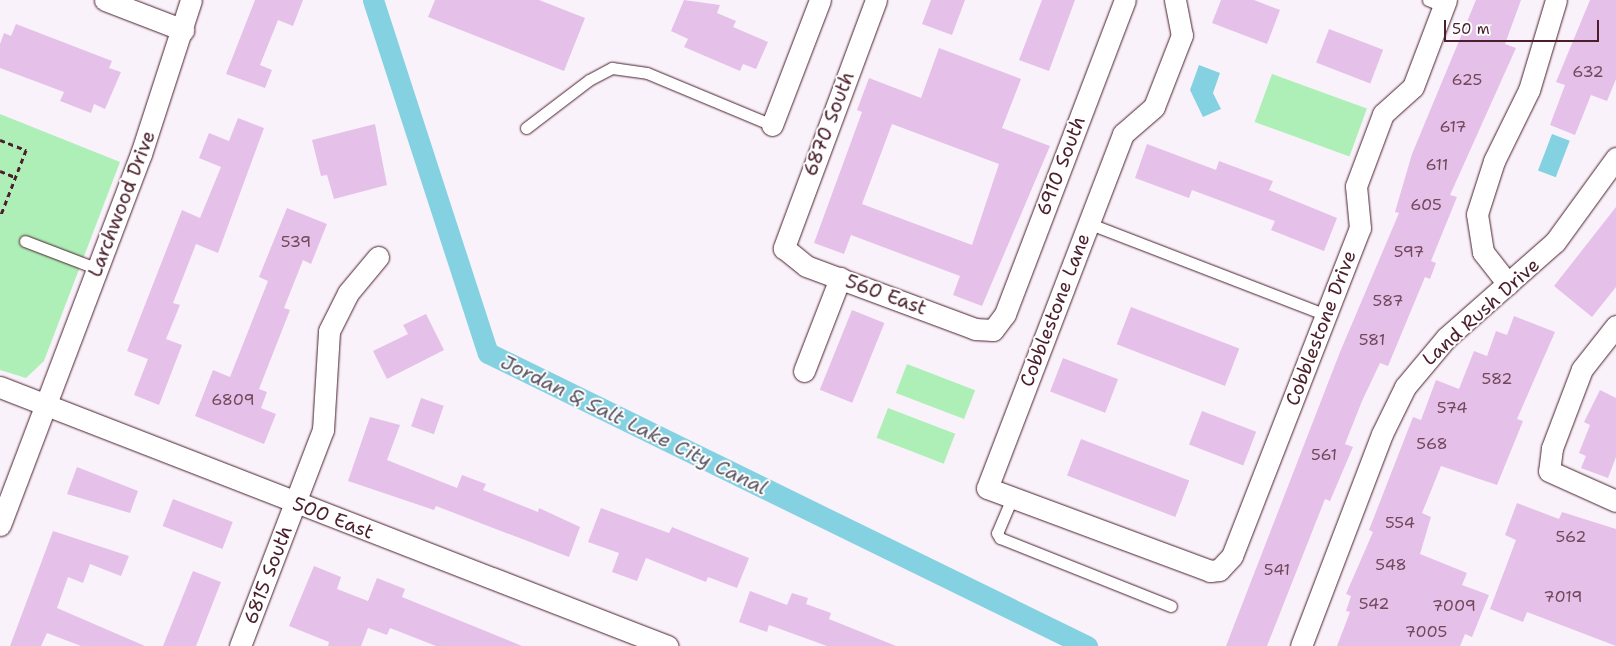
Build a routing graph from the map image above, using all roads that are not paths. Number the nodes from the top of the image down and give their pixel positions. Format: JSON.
{"nodes":[{"id":1,"x":105,"y":0,"type":"edge"},
{"id":2,"x":191,"y":0,"type":"edge"},
{"id":3,"x":820,"y":0,"type":"edge"},
{"id":4,"x":876,"y":0,"type":"edge"},
{"id":5,"x":1125,"y":0,"type":"edge"},
{"id":6,"x":1175,"y":0,"type":"edge"},
{"id":7,"x":1556,"y":0,"type":"edge"},
{"id":8,"x":1439,"y":2,"type":"edge"},
{"id":9,"x":183,"y":30,"type":"junction"},
{"id":10,"x":772,"y":125,"type":"joint"},
{"id":11,"x":526,"y":128,"type":"dead end"},
{"id":12,"x":1616,"y":158,"type":"edge"},
{"id":13,"x":1088,"y":223,"type":"junction"},
{"id":14,"x":25,"y":241,"type":"dead end"},
{"id":15,"x":784,"y":248,"type":"joint"},
{"id":16,"x":378,"y":257,"type":"dead end"},
{"id":17,"x":98,"y":269,"type":"junction"},
{"id":18,"x":840,"y":278,"type":"junction"},
{"id":19,"x":1508,"y":284,"type":"junction"},
{"id":20,"x":1326,"y":315,"type":"junction"},
{"id":21,"x":1616,"y":326,"type":"edge"},
{"id":22,"x":993,"y":330,"type":"joint"},
{"id":23,"x":804,"y":371,"type":"dead end"},
{"id":24,"x":0,"y":388,"type":"edge"},
{"id":25,"x":45,"y":406,"type":"junction"},
{"id":26,"x":1012,"y":498,"type":"junction"},
{"id":27,"x":1616,"y":501,"type":"edge"},
{"id":28,"x":295,"y":503,"type":"junction"},
{"id":29,"x":0,"y":525,"type":"edge"},
{"id":30,"x":1128,"y":542,"type":"joint"},
{"id":31,"x":1171,"y":606,"type":"dead end"},
{"id":32,"x":240,"y":646,"type":"edge"},
{"id":33,"x":667,"y":646,"type":"edge"},
{"id":34,"x":1301,"y":646,"type":"edge"}],
"edges":[{"from":1,"to":9,"type":"street"},
{"from":2,"to":9,"type":"street","name":"Larchwood Drive"},
{"from":3,"to":10,"type":"street"},
{"from":4,"to":15,"type":"street","name":"6870 South"},
{"from":5,"to":22,"type":"street","name":"6910 South"},
{"from":6,"to":13,"type":"street","name":"Cobblestone Lane"},
{"from":7,"to":19,"type":"street"},
{"from":8,"to":20,"type":"street","name":"Cobblestone Drive"},
{"from":9,"to":17,"type":"street","name":"Larchwood Drive"},
{"from":10,"to":11,"type":"lane"},
{"from":12,"to":19,"type":"street","name":"Land Rush Drive"},
{"from":13,"to":20,"type":"lane"},
{"from":13,"to":26,"type":"street","name":"Cobblestone Lane"},
{"from":14,"to":17,"type":"lane"},
{"from":15,"to":18,"type":"street","name":"560 East"},
{"from":16,"to":28,"type":"street","name":"6815 South"},
{"from":17,"to":25,"type":"street","name":"Larchwood Drive"},
{"from":18,"to":22,"type":"street","name":"560 East"},
{"from":18,"to":23,"type":"street"},
{"from":19,"to":34,"type":"street","name":"Land Rush Drive"},
{"from":20,"to":30,"type":"street","name":"Cobblestone Drive"},
{"from":21,"to":27,"type":"street"},
{"from":24,"to":25,"type":"street","name":"500 East"},
{"from":25,"to":28,"type":"street","name":"500 East"},
{"from":25,"to":29,"type":"street","name":"Larchwood Drive"},
{"from":26,"to":30,"type":"street","name":"Cobblestone Lane"},
{"from":26,"to":31,"type":"lane"},
{"from":28,"to":32,"type":"street","name":"6815 South"},
{"from":28,"to":33,"type":"street","name":"500 East"}]}
